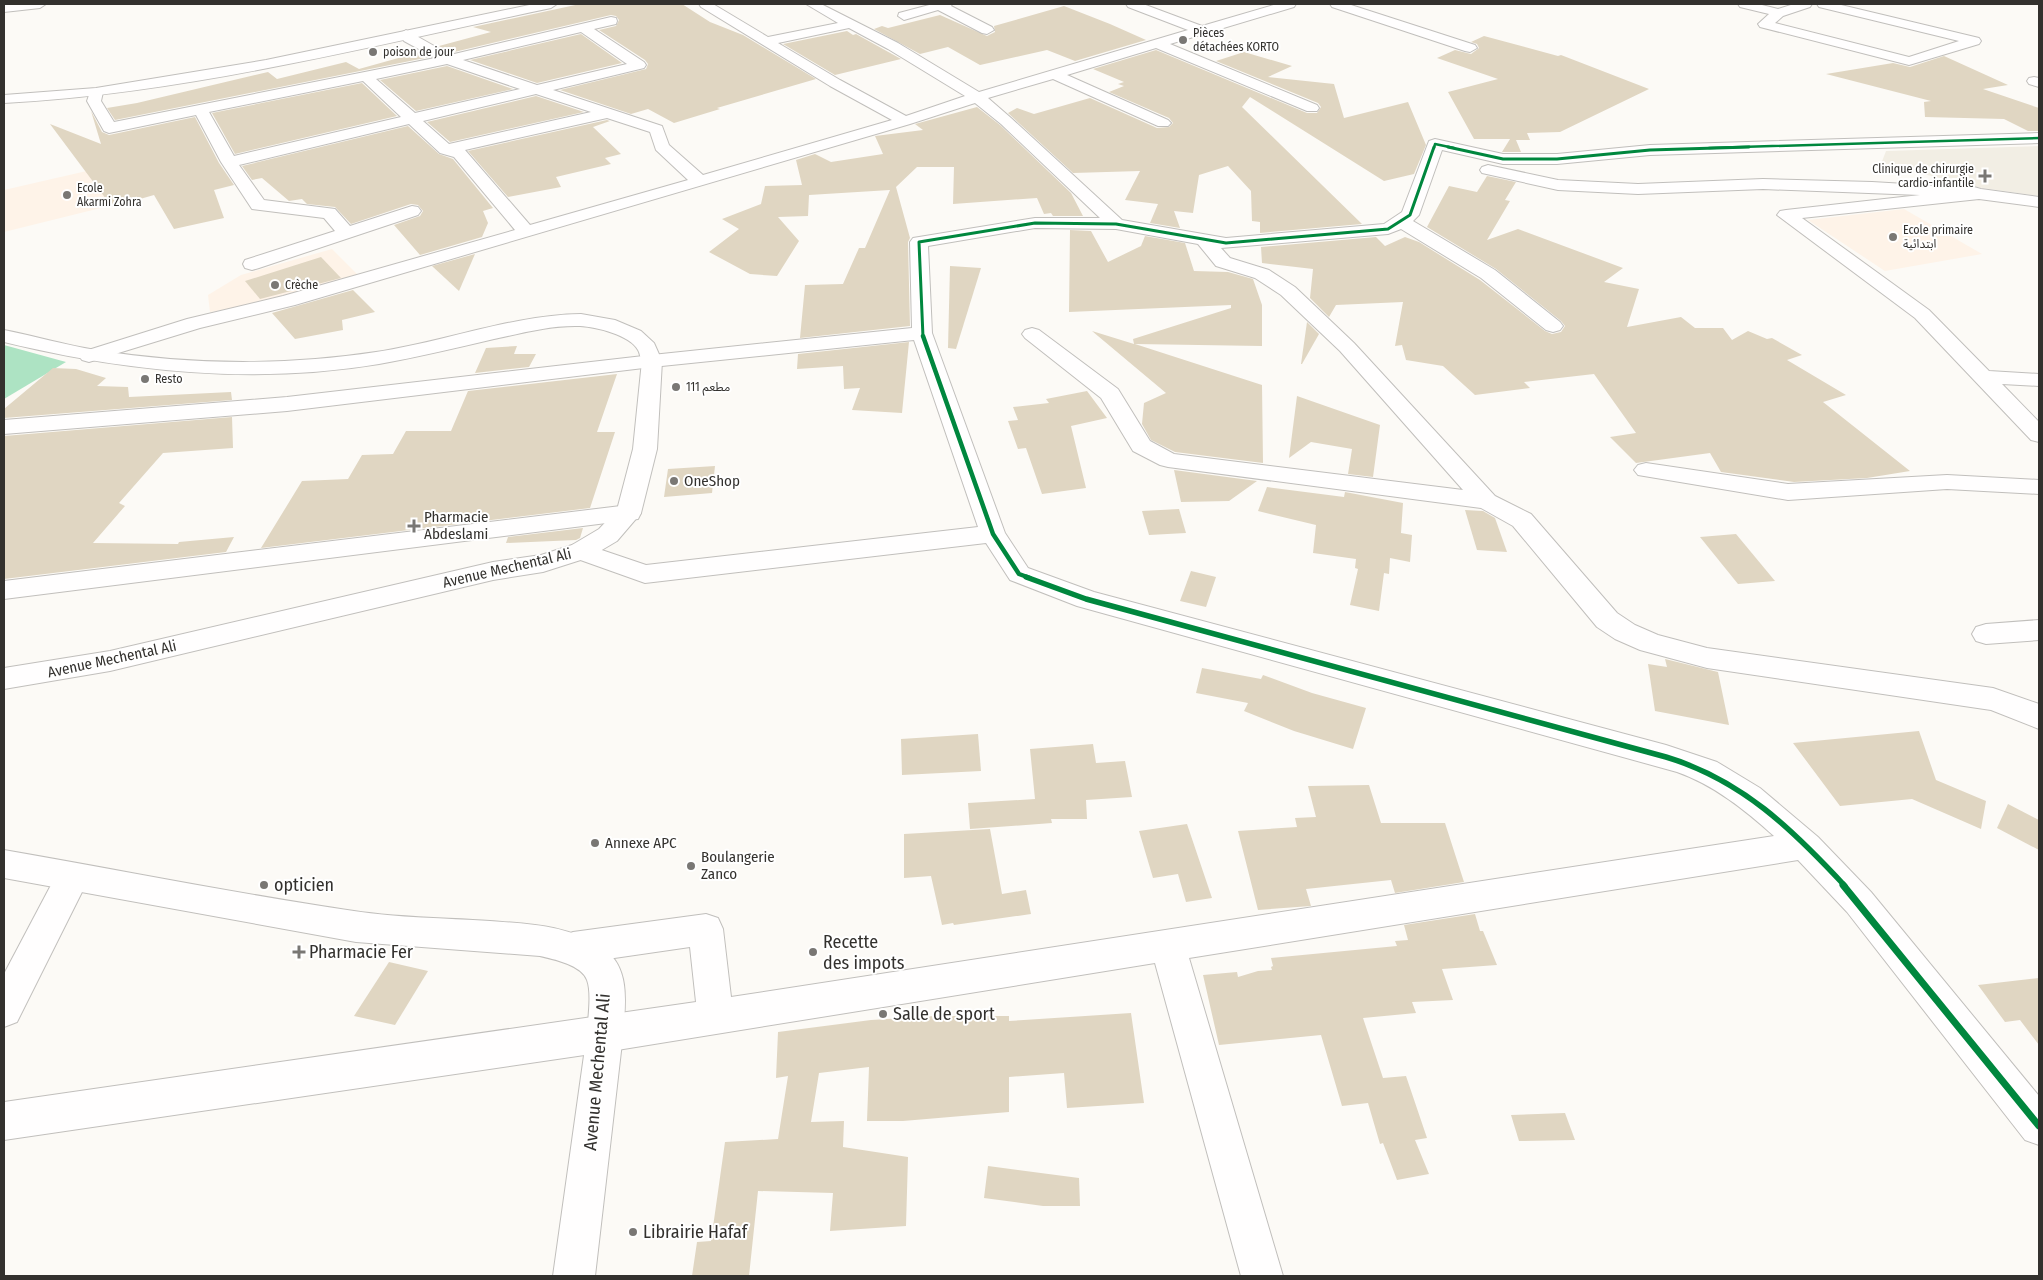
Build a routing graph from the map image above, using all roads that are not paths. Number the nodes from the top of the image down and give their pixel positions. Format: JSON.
{"nodes":[{"id":1,"x":40,"y":4,"type":"edge"},
{"id":2,"x":551,"y":4,"type":"edge"},
{"id":3,"x":705,"y":4,"type":"edge"},
{"id":4,"x":812,"y":4,"type":"edge"},
{"id":5,"x":1132,"y":4,"type":"edge"},
{"id":6,"x":1290,"y":4,"type":"edge"},
{"id":7,"x":1336,"y":4,"type":"edge"},
{"id":8,"x":1744,"y":4,"type":"edge"},
{"id":9,"x":1806,"y":4,"type":"edge"},
{"id":10,"x":1823,"y":4,"type":"edge"},
{"id":11,"x":943,"y":5,"type":"edge"},
{"id":12,"x":4,"y":8,"type":"edge"},
{"id":13,"x":1778,"y":13,"type":"junction"},
{"id":14,"x":904,"y":16,"type":"dead end"},
{"id":15,"x":610,"y":20,"type":"dead end"},
{"id":16,"x":850,"y":24,"type":"junction"},
{"id":17,"x":582,"y":27,"type":"junction"},
{"id":18,"x":987,"y":30,"type":"dead end"},
{"id":19,"x":1200,"y":30,"type":"junction"},
{"id":20,"x":406,"y":34,"type":"junction"},
{"id":21,"x":767,"y":41,"type":"junction"},
{"id":22,"x":1156,"y":44,"type":"junction"},
{"id":23,"x":1470,"y":48,"type":"dead end"},
{"id":24,"x":448,"y":60,"type":"junction"},
{"id":25,"x":1053,"y":74,"type":"junction"},
{"id":26,"x":365,"y":76,"type":"junction"},
{"id":27,"x":537,"y":89,"type":"junction"},
{"id":28,"x":93,"y":92,"type":"junction"},
{"id":29,"x":977,"y":98,"type":"junction"},
{"id":30,"x":4,"y":99,"type":"edge"},
{"id":31,"x":4,"y":105,"type":"edge"},
{"id":32,"x":1312,"y":108,"type":"dead end"},
{"id":33,"x":200,"y":109,"type":"junction"},
{"id":34,"x":607,"y":113,"type":"junction"},
{"id":35,"x":411,"y":119,"type":"junction"},
{"id":36,"x":905,"y":121,"type":"junction"},
{"id":37,"x":1163,"y":123,"type":"dead end"},
{"id":38,"x":2039,"y":138,"type":"edge"},
{"id":39,"x":446,"y":150,"type":"junction"},
{"id":40,"x":1606,"y":154,"type":"junction"},
{"id":41,"x":1432,"y":158,"type":"junction"},
{"id":42,"x":229,"y":162,"type":"junction"},
{"id":43,"x":1756,"y":162,"type":"dead end"},
{"id":44,"x":1825,"y":170,"type":"dead end"},
{"id":45,"x":698,"y":182,"type":"junction"},
{"id":46,"x":1979,"y":194,"type":"junction"},
{"id":47,"x":2039,"y":202,"type":"edge"},
{"id":48,"x":412,"y":211,"type":"dead end"},
{"id":49,"x":1401,"y":221,"type":"junction"},
{"id":50,"x":1116,"y":224,"type":"junction"},
{"id":51,"x":346,"y":232,"type":"junction"},
{"id":52,"x":526,"y":232,"type":"junction"},
{"id":53,"x":1205,"y":240,"type":"junction"},
{"id":54,"x":252,"y":264,"type":"dead end"},
{"id":55,"x":1553,"y":326,"type":"dead end"},
{"id":56,"x":922,"y":334,"type":"junction"},
{"id":57,"x":1032,"y":334,"type":"dead end"},
{"id":58,"x":4,"y":336,"type":"edge"},
{"id":59,"x":89,"y":356,"type":"junction"},
{"id":60,"x":652,"y":360,"type":"junction"},
{"id":61,"x":1984,"y":377,"type":"junction"},
{"id":62,"x":2039,"y":380,"type":"edge"},
{"id":63,"x":4,"y":426,"type":"edge"},
{"id":64,"x":2039,"y":435,"type":"edge"},
{"id":65,"x":1646,"y":470,"type":"dead end"},
{"id":66,"x":2039,"y":487,"type":"edge"},
{"id":67,"x":1486,"y":501,"type":"junction"},
{"id":68,"x":629,"y":514,"type":"junction"},
{"id":69,"x":993,"y":534,"type":"junction"},
{"id":70,"x":581,"y":551,"type":"junction"},
{"id":71,"x":4,"y":590,"type":"edge"},
{"id":72,"x":2039,"y":630,"type":"edge"},
{"id":73,"x":1986,"y":634,"type":"dead end"},
{"id":74,"x":4,"y":679,"type":"edge"},
{"id":75,"x":2039,"y":718,"type":"edge"},
{"id":76,"x":1804,"y":844,"type":"junction"},
{"id":77,"x":4,"y":864,"type":"edge"},
{"id":78,"x":72,"y":878,"type":"junction"},
{"id":79,"x":1168,"y":946,"type":"junction"},
{"id":80,"x":573,"y":948,"type":"junction"},
{"id":81,"x":4,"y":1010,"type":"edge"},
{"id":82,"x":716,"y":1016,"type":"junction"},
{"id":83,"x":605,"y":1034,"type":"junction"},
{"id":84,"x":4,"y":1121,"type":"edge"},
{"id":85,"x":2039,"y":1126,"type":"edge"},
{"id":86,"x":574,"y":1276,"type":"edge"},
{"id":87,"x":1262,"y":1276,"type":"edge"}],
"edges":[{"from":1,"to":12,"type":"street"},
{"from":2,"to":20,"type":"street"},
{"from":3,"to":21,"type":"street"},
{"from":4,"to":16,"type":"street"},
{"from":5,"to":19,"type":"street"},
{"from":6,"to":19,"type":"street"},
{"from":7,"to":23,"type":"street"},
{"from":8,"to":13,"type":"street"},
{"from":9,"to":13,"type":"street"},
{"from":10,"to":13,"type":"street"},
{"from":11,"to":14,"type":"street"},
{"from":11,"to":18,"type":"street"},
{"from":15,"to":17,"type":"street"},
{"from":16,"to":21,"type":"street"},
{"from":16,"to":29,"type":"street"},
{"from":17,"to":24,"type":"street"},
{"from":17,"to":27,"type":"street"},
{"from":19,"to":22,"type":"street"},
{"from":20,"to":24,"type":"street"},
{"from":20,"to":28,"type":"street"},
{"from":21,"to":36,"type":"street"},
{"from":22,"to":25,"type":"street"},
{"from":22,"to":32,"type":"street"},
{"from":24,"to":26,"type":"street"},
{"from":24,"to":27,"type":"street"},
{"from":25,"to":29,"type":"street"},
{"from":25,"to":37,"type":"street"},
{"from":26,"to":33,"type":"street"},
{"from":26,"to":35,"type":"street"},
{"from":27,"to":34,"type":"street"},
{"from":27,"to":35,"type":"street"},
{"from":28,"to":30,"type":"street"},
{"from":28,"to":31,"type":"street"},
{"from":28,"to":33,"type":"street"},
{"from":29,"to":36,"type":"street"},
{"from":29,"to":50,"type":"street"},
{"from":33,"to":42,"type":"street"},
{"from":34,"to":39,"type":"street"},
{"from":34,"to":45,"type":"street"},
{"from":35,"to":39,"type":"street"},
{"from":35,"to":42,"type":"street"},
{"from":36,"to":45,"type":"street"},
{"from":38,"to":40,"type":"street"},
{"from":39,"to":52,"type":"street"},
{"from":40,"to":41,"type":"street"},
{"from":40,"to":43,"type":"street"},
{"from":41,"to":46,"type":"street"},
{"from":41,"to":49,"type":"street"},
{"from":42,"to":51,"type":"street"},
{"from":44,"to":46,"type":"street"},
{"from":45,"to":52,"type":"street"},
{"from":46,"to":47,"type":"street"},
{"from":46,"to":61,"type":"street"},
{"from":48,"to":51,"type":"street"},
{"from":49,"to":53,"type":"street"},
{"from":49,"to":55,"type":"street"},
{"from":50,"to":53,"type":"street"},
{"from":50,"to":56,"type":"street"},
{"from":51,"to":54,"type":"street"},
{"from":52,"to":59,"type":"street"},
{"from":53,"to":67,"type":"street"},
{"from":56,"to":60,"type":"street"},
{"from":56,"to":69,"type":"street"},
{"from":57,"to":67,"type":"street"},
{"from":58,"to":59,"type":"street"},
{"from":59,"to":60,"type":"street"},
{"from":60,"to":63,"type":"street"},
{"from":60,"to":68,"type":"street"},
{"from":61,"to":62,"type":"street"},
{"from":61,"to":64,"type":"street"},
{"from":65,"to":66,"type":"street"},
{"from":67,"to":75,"type":"street"},
{"from":68,"to":70,"type":"street","name":"Avenue Mechental Ali"},
{"from":68,"to":71,"type":"street"},
{"from":69,"to":70,"type":"street"},
{"from":69,"to":76,"type":"street"},
{"from":70,"to":74,"type":"street","name":"Avenue Mechental Ali"},
{"from":72,"to":73,"type":"street"},
{"from":76,"to":79,"type":"street"},
{"from":76,"to":85,"type":"street"},
{"from":77,"to":78,"type":"street","name":"Avenue Mechental Ali"},
{"from":78,"to":80,"type":"street","name":"Avenue Mechental Ali"},
{"from":78,"to":81,"type":"street"},
{"from":79,"to":82,"type":"street"},
{"from":79,"to":87,"type":"street"},
{"from":80,"to":82,"type":"street"},
{"from":80,"to":83,"type":"street","name":"Avenue Mechental Ali"},
{"from":82,"to":83,"type":"street"},
{"from":83,"to":84,"type":"street"},
{"from":83,"to":86,"type":"street","name":"Avenue Mechental Ali"}]}
